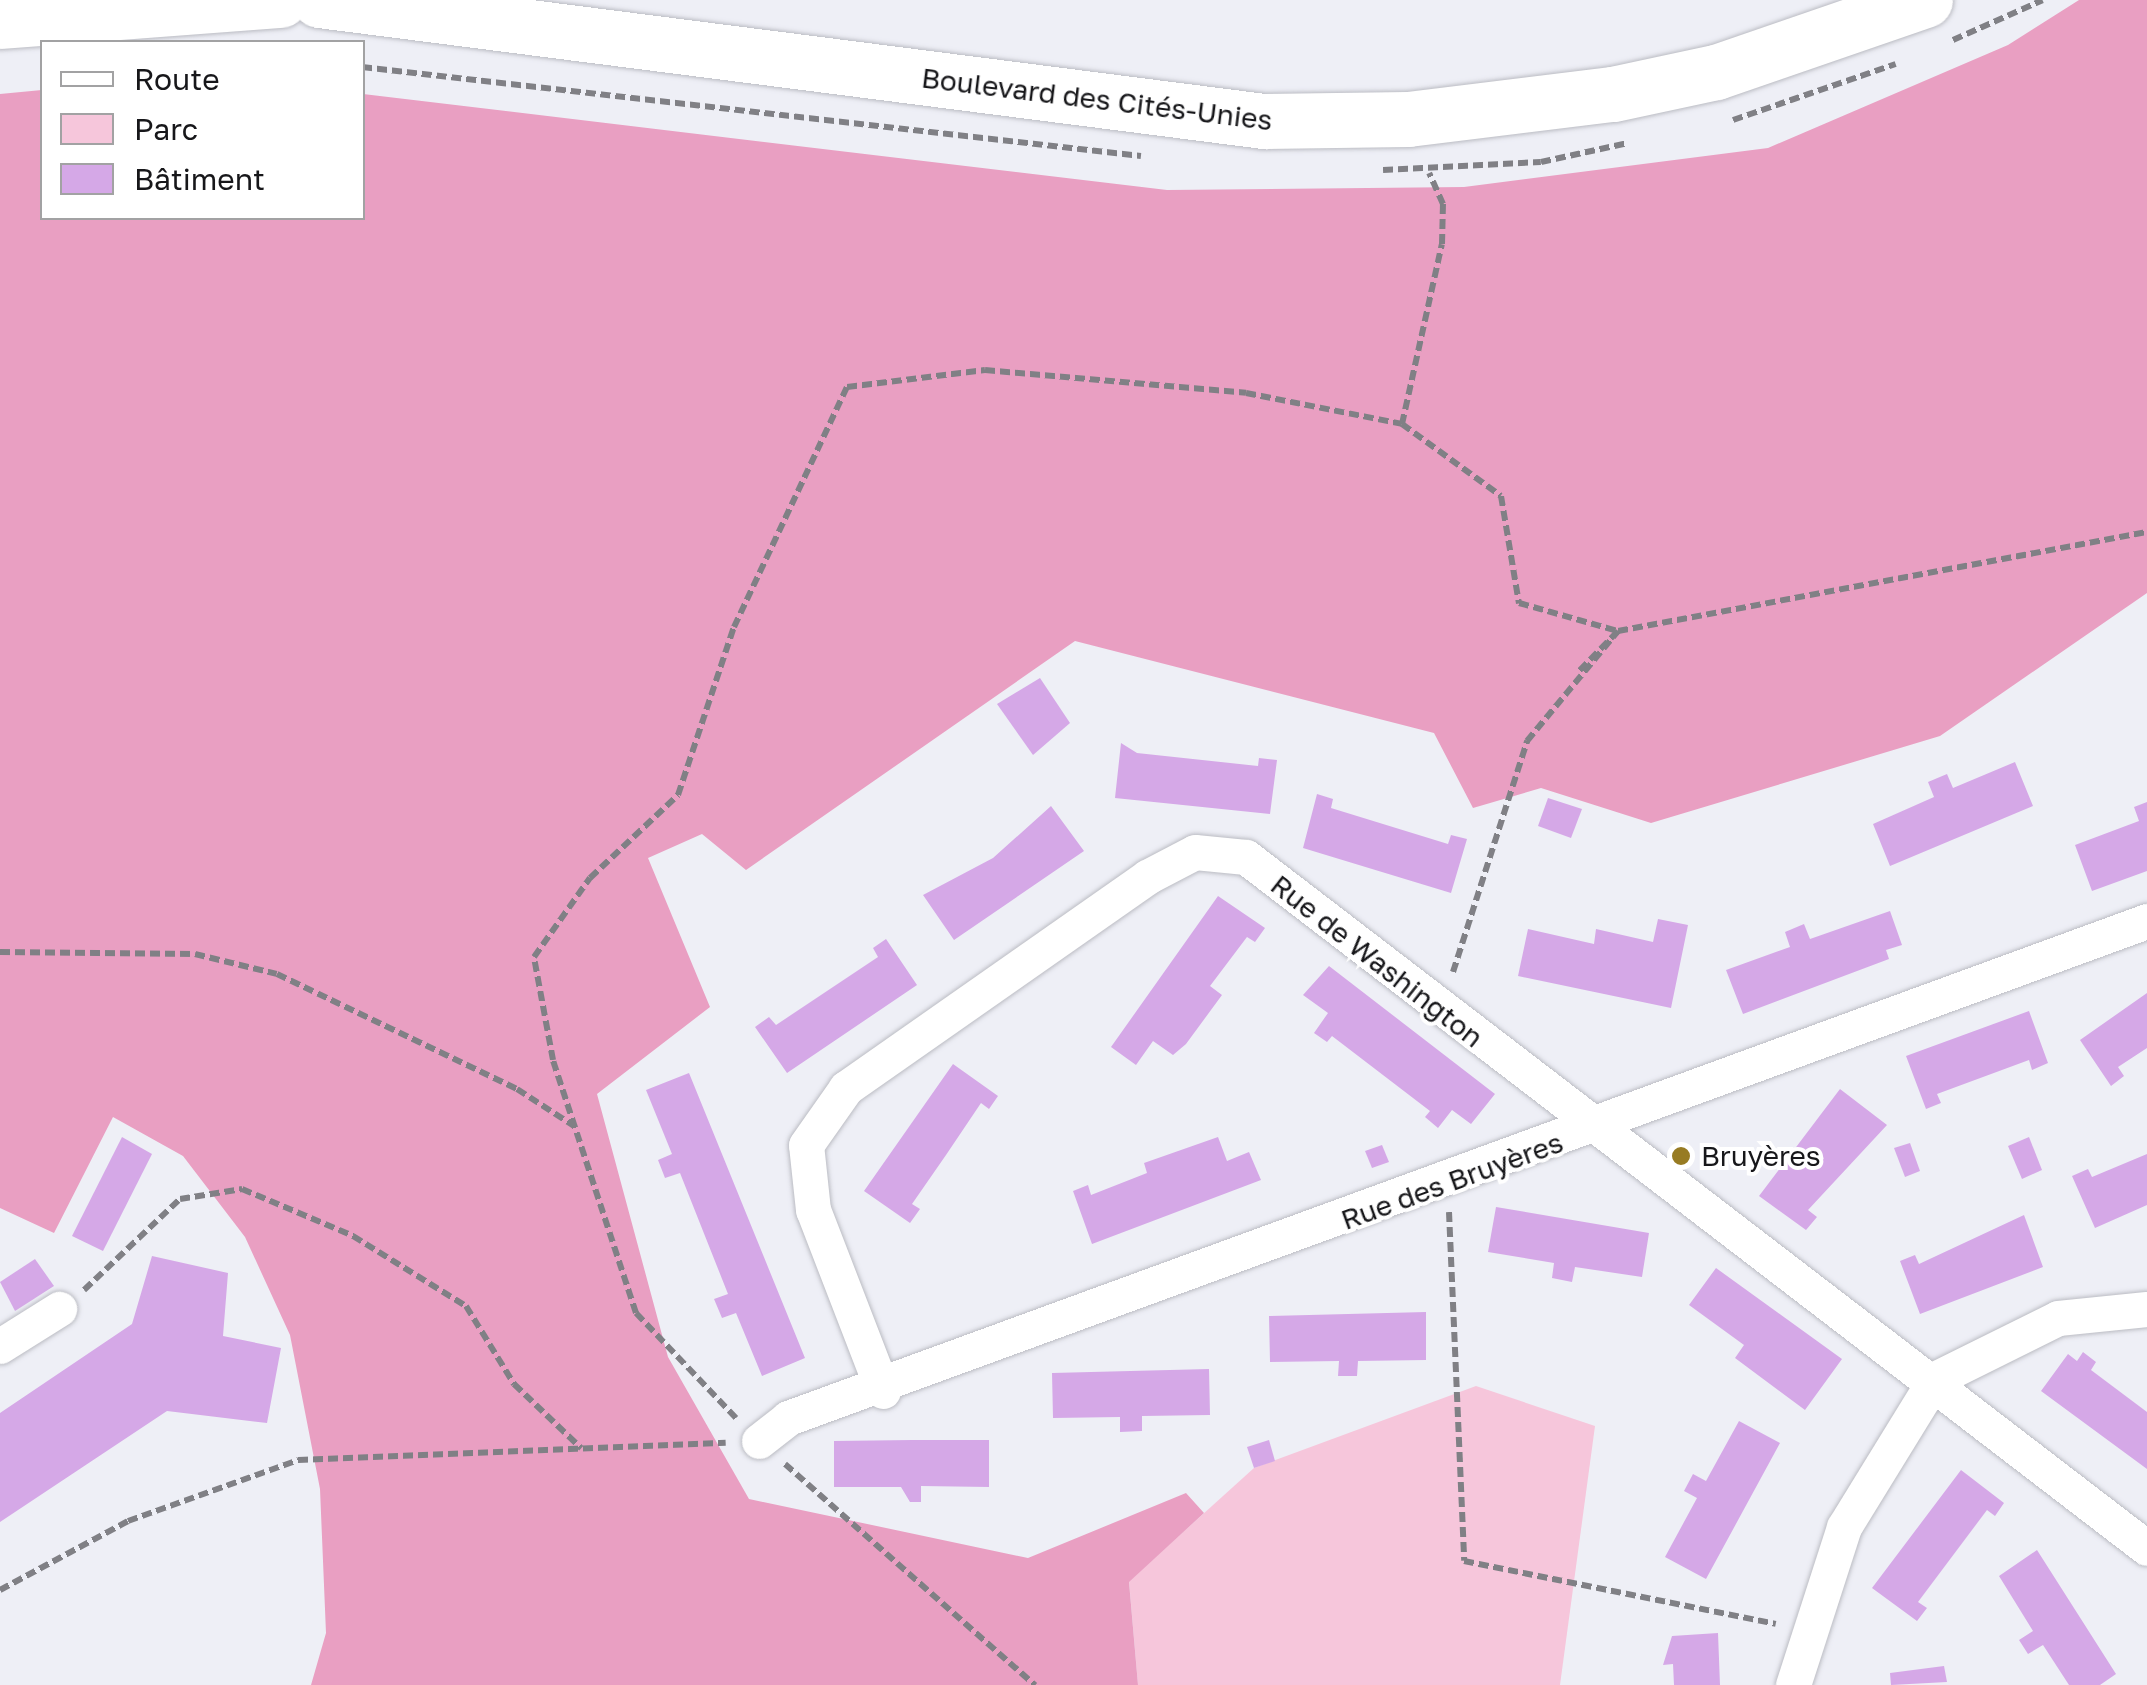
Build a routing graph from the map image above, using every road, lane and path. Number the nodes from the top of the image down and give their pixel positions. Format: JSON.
{"nodes":[{"id":1,"x":280,"y":0,"type":"edge"},
{"id":2,"x":319,"y":0,"type":"edge"},
{"id":3,"x":1925,"y":0,"type":"edge"},
{"id":4,"x":0,"y":21,"type":"edge"},
{"id":5,"x":1429,"y":173,"type":"dead end"},
{"id":6,"x":1402,"y":424,"type":"junction"},
{"id":7,"x":2147,"y":532,"type":"edge"},
{"id":8,"x":1618,"y":631,"type":"junction"},
{"id":9,"x":1576,"y":673,"type":"dead end"},
{"id":10,"x":2147,"y":921,"type":"edge"},
{"id":11,"x":0,"y":952,"type":"edge"},
{"id":12,"x":1441,"y":1011,"type":"junction"},
{"id":13,"x":574,"y":1126,"type":"junction"},
{"id":14,"x":1591,"y":1130,"type":"junction"},
{"id":15,"x":1448,"y":1183,"type":"junction"},
{"id":16,"x":59,"y":1309,"type":"joint"},
{"id":17,"x":2147,"y":1309,"type":"edge"},
{"id":18,"x":0,"y":1346,"type":"edge"},
{"id":19,"x":1935,"y":1379,"type":"junction"},
{"id":20,"x":883,"y":1391,"type":"junction"},
{"id":21,"x":759,"y":1441,"type":"junction"},
{"id":22,"x":582,"y":1448,"type":"junction"},
{"id":23,"x":2147,"y":1548,"type":"edge"},
{"id":24,"x":0,"y":1590,"type":"edge"},
{"id":25,"x":1806,"y":1630,"type":"junction"},
{"id":26,"x":1035,"y":1685,"type":"edge"},
{"id":27,"x":1793,"y":1685,"type":"edge"}],
"edges":[{"from":1,"to":4,"type":"main road"},
{"from":2,"to":3,"type":"main road","name":"Boulevard des Cités-Unies"},
{"from":5,"to":6,"type":"path"},
{"from":6,"to":8,"type":"path"},
{"from":6,"to":13,"type":"path"},
{"from":7,"to":8,"type":"path"},
{"from":8,"to":9,"type":"path"},
{"from":8,"to":12,"type":"path"},
{"from":10,"to":14,"type":"street","name":"Rue des Bruyères"},
{"from":11,"to":13,"type":"path"},
{"from":12,"to":14,"type":"street","name":"Rue de Washington"},
{"from":12,"to":20,"type":"street","name":"Rue de Washington"},
{"from":13,"to":21,"type":"path"},
{"from":14,"to":15,"type":"street","name":"Rue des Bruyères"},
{"from":14,"to":19,"type":"street","name":"Rue de Washington"},
{"from":15,"to":20,"type":"street","name":"Rue des Bruyères"},
{"from":15,"to":25,"type":"path"},
{"from":16,"to":18,"type":"street"},
{"from":16,"to":22,"type":"path"},
{"from":17,"to":19,"type":"street"},
{"from":19,"to":23,"type":"street","name":"Rue de Washington"},
{"from":19,"to":25,"type":"street"},
{"from":20,"to":21,"type":"street","name":"Rue des Bruyères"},
{"from":21,"to":22,"type":"path"},
{"from":21,"to":26,"type":"path"},
{"from":22,"to":24,"type":"path"},
{"from":25,"to":27,"type":"street"}]}
